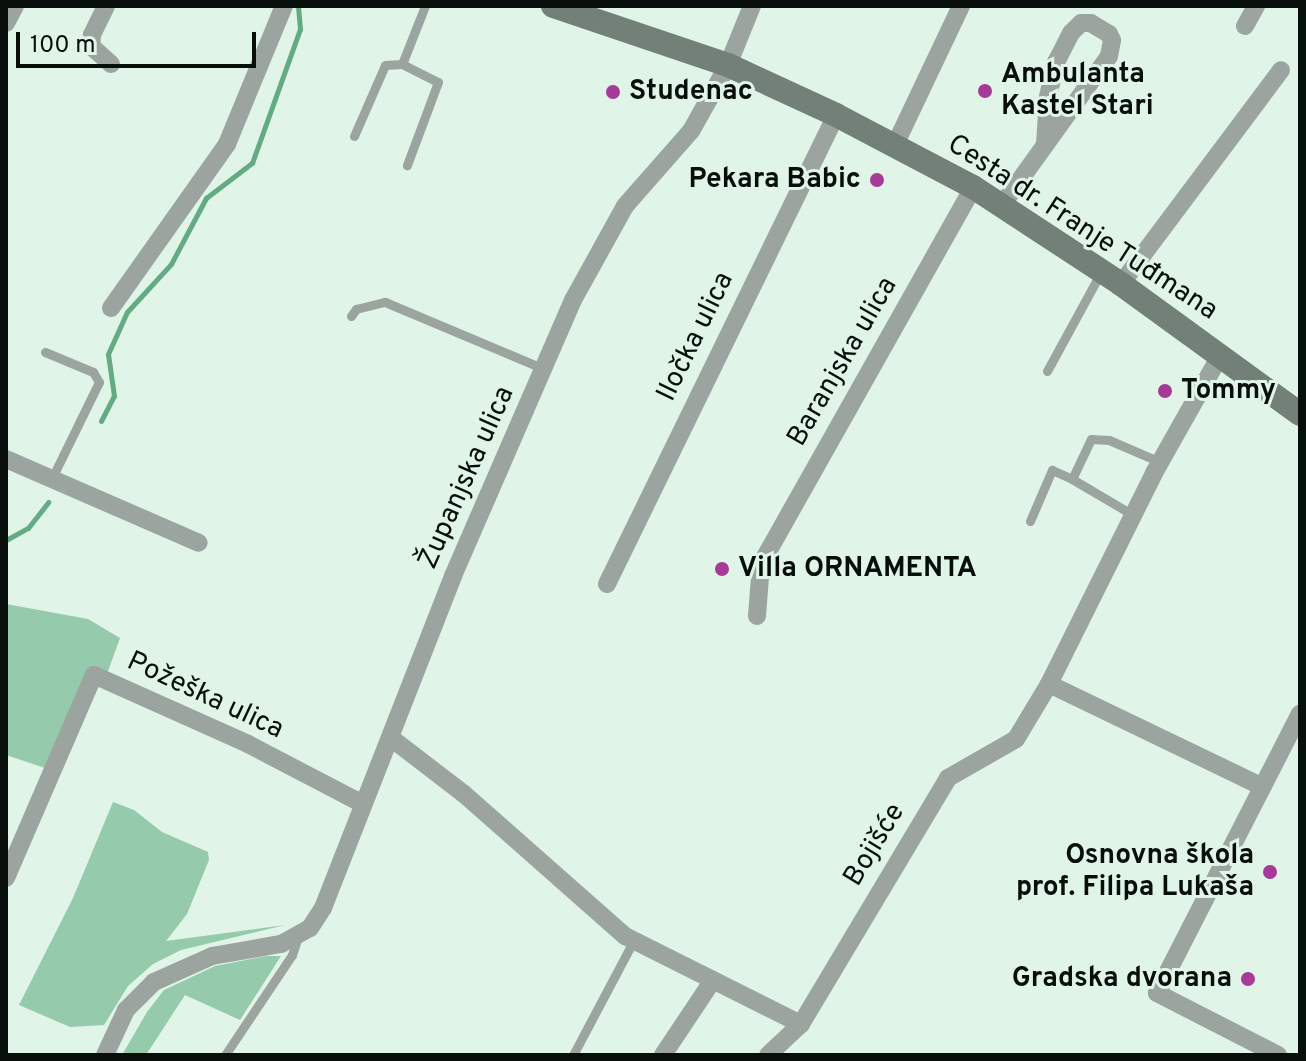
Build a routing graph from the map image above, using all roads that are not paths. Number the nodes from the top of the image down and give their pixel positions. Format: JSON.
{"nodes":[{"id":1,"x":15,"y":6,"type":"edge"},
{"id":2,"x":106,"y":6,"type":"edge"},
{"id":3,"x":284,"y":6,"type":"edge"},
{"id":4,"x":425,"y":6,"type":"edge"},
{"id":5,"x":553,"y":6,"type":"edge"},
{"id":6,"x":752,"y":6,"type":"edge"},
{"id":7,"x":961,"y":6,"type":"edge"},
{"id":8,"x":1256,"y":6,"type":"edge"},
{"id":9,"x":610,"y":15,"type":"edge"},
{"id":10,"x":6,"y":23,"type":"edge"},
{"id":11,"x":1245,"y":26,"type":"dead end"},
{"id":12,"x":111,"y":64,"type":"dead end"},
{"id":13,"x":402,"y":64,"type":"junction"},
{"id":14,"x":728,"y":65,"type":"junction"},
{"id":15,"x":1281,"y":70,"type":"dead end"},
{"id":16,"x":836,"y":115,"type":"junction"},
{"id":17,"x":354,"y":136,"type":"dead end"},
{"id":18,"x":895,"y":145,"type":"junction"},
{"id":19,"x":1045,"y":145,"type":"junction"},
{"id":20,"x":407,"y":165,"type":"dead end"},
{"id":21,"x":973,"y":187,"type":"junction"},
{"id":22,"x":1002,"y":205,"type":"junction"},
{"id":23,"x":1111,"y":277,"type":"junction"},
{"id":24,"x":111,"y":308,"type":"dead end"},
{"id":25,"x":351,"y":316,"type":"dead end"},
{"id":26,"x":45,"y":352,"type":"dead end"},
{"id":27,"x":1220,"y":356,"type":"junction"},
{"id":28,"x":544,"y":369,"type":"junction"},
{"id":29,"x":1047,"y":371,"type":"dead end"},
{"id":30,"x":1300,"y":414,"type":"edge"},
{"id":31,"x":6,"y":459,"type":"edge"},
{"id":32,"x":1160,"y":462,"type":"junction"},
{"id":33,"x":1072,"y":479,"type":"junction"},
{"id":34,"x":51,"y":480,"type":"junction"},
{"id":35,"x":1133,"y":515,"type":"junction"},
{"id":36,"x":1030,"y":521,"type":"dead end"},
{"id":37,"x":199,"y":543,"type":"dead end"},
{"id":38,"x":607,"y":584,"type":"dead end"},
{"id":39,"x":757,"y":616,"type":"dead end"},
{"id":40,"x":1049,"y":684,"type":"junction"},
{"id":41,"x":1298,"y":721,"type":"edge"},
{"id":42,"x":391,"y":738,"type":"junction"},
{"id":43,"x":1263,"y":787,"type":"junction"},
{"id":44,"x":361,"y":803,"type":"junction"},
{"id":45,"x":6,"y":878,"type":"edge"},
{"id":46,"x":298,"y":936,"type":"junction"},
{"id":47,"x":634,"y":940,"type":"junction"},
{"id":48,"x":713,"y":980,"type":"junction"},
{"id":49,"x":801,"y":1024,"type":"junction"},
{"id":50,"x":105,"y":1055,"type":"edge"},
{"id":51,"x":225,"y":1055,"type":"edge"},
{"id":52,"x":573,"y":1055,"type":"edge"},
{"id":53,"x":663,"y":1055,"type":"edge"},
{"id":54,"x":768,"y":1055,"type":"edge"},
{"id":55,"x":1278,"y":1055,"type":"edge"}],
"edges":[{"from":1,"to":10,"type":"street"},
{"from":2,"to":12,"type":"street"},
{"from":3,"to":24,"type":"street"},
{"from":4,"to":13,"type":"lane"},
{"from":5,"to":9,"type":"main road","name":"Cesta dr. Franje Tuđmana"},
{"from":6,"to":14,"type":"street","name":"Županjska ulica"},
{"from":7,"to":18,"type":"street"},
{"from":8,"to":11,"type":"street"},
{"from":9,"to":14,"type":"main road","name":"Cesta dr. Franje Tuđmana"},
{"from":13,"to":17,"type":"lane"},
{"from":13,"to":20,"type":"lane"},
{"from":14,"to":16,"type":"main road","name":"Cesta dr. Franje Tuđmana"},
{"from":14,"to":28,"type":"street","name":"Županjska ulica"},
{"from":15,"to":23,"type":"street"},
{"from":16,"to":18,"type":"main road","name":"Cesta dr. Franje Tuđmana"},
{"from":16,"to":38,"type":"street","name":"Iločka ulica"},
{"from":18,"to":21,"type":"main road","name":"Cesta dr. Franje Tuđmana"},
{"from":19,"to":19,"type":"street"},
{"from":19,"to":22,"type":"street"},
{"from":21,"to":22,"type":"main road","name":"Cesta dr. Franje Tuđmana"},
{"from":21,"to":39,"type":"street","name":"Baranjska ulica"},
{"from":22,"to":23,"type":"main road","name":"Cesta dr. Franje Tuđmana"},
{"from":23,"to":27,"type":"main road","name":"Cesta dr. Franje Tuđmana"},
{"from":23,"to":29,"type":"lane"},
{"from":25,"to":28,"type":"lane"},
{"from":26,"to":34,"type":"lane"},
{"from":27,"to":30,"type":"main road","name":"Cesta dr. Franje Tuđmana"},
{"from":27,"to":32,"type":"street","name":"Bojišće"},
{"from":28,"to":42,"type":"street","name":"Županjska ulica"},
{"from":31,"to":34,"type":"street"},
{"from":32,"to":33,"type":"lane"},
{"from":32,"to":35,"type":"street","name":"Bojišće"},
{"from":33,"to":35,"type":"lane"},
{"from":33,"to":36,"type":"lane"},
{"from":34,"to":37,"type":"street"},
{"from":35,"to":40,"type":"street","name":"Bojišće"},
{"from":40,"to":43,"type":"street"},
{"from":40,"to":49,"type":"street","name":"Bojišće"},
{"from":41,"to":43,"type":"street"},
{"from":42,"to":44,"type":"street","name":"Županjska ulica"},
{"from":42,"to":47,"type":"street"},
{"from":43,"to":55,"type":"street"},
{"from":44,"to":45,"type":"street","name":"Požeška ulica"},
{"from":44,"to":46,"type":"street","name":"Županjska ulica"},
{"from":46,"to":50,"type":"street"},
{"from":46,"to":51,"type":"lane","name":"Županjska ulica"},
{"from":47,"to":48,"type":"street"},
{"from":47,"to":52,"type":"lane"},
{"from":48,"to":49,"type":"street"},
{"from":48,"to":53,"type":"street"},
{"from":49,"to":54,"type":"street","name":"Bojišće"}]}
